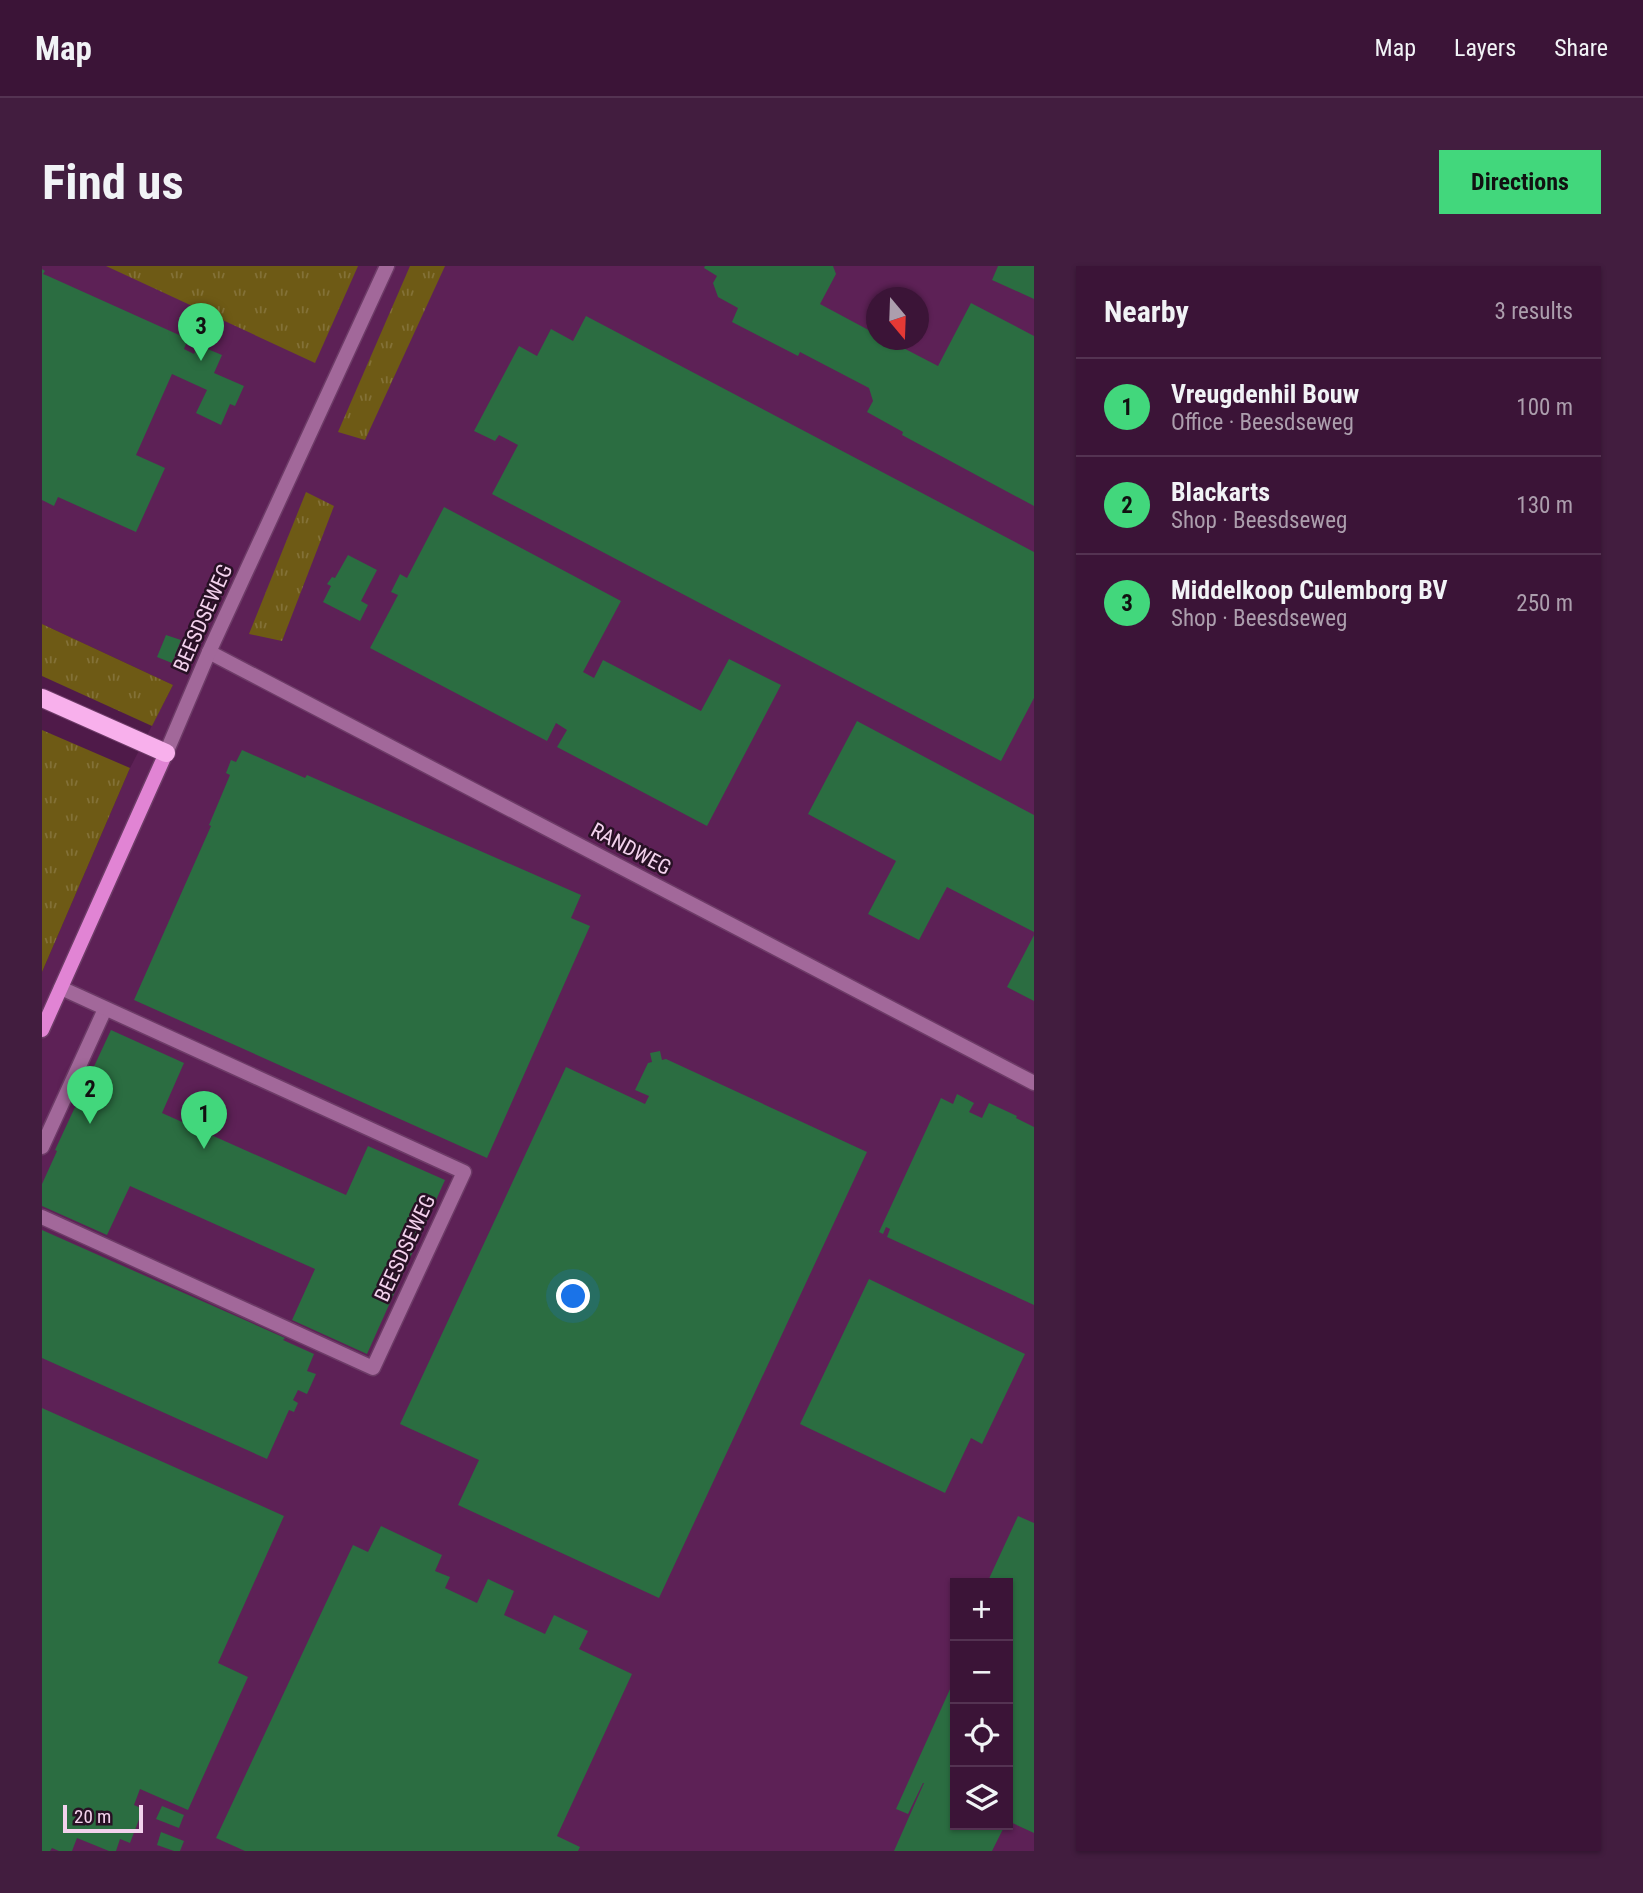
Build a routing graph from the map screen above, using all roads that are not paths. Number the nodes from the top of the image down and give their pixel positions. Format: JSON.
{"nodes":[{"id":1,"x":387,"y":266,"type":"edge"},
{"id":2,"x":209,"y":652,"type":"junction"},
{"id":3,"x":42,"y":698,"type":"edge"},
{"id":4,"x":166,"y":753,"type":"junction"},
{"id":5,"x":61,"y":988,"type":"junction"},
{"id":6,"x":106,"y":1009,"type":"junction"},
{"id":7,"x":42,"y":1030,"type":"edge"},
{"id":8,"x":1034,"y":1083,"type":"edge"},
{"id":9,"x":42,"y":1147,"type":"edge"},
{"id":10,"x":42,"y":1217,"type":"edge"}],
"edges":[{"from":1,"to":2,"type":"street","name":"BEESDSEWEG"},
{"from":2,"to":4,"type":"street","name":"BEESDSEWEG"},
{"from":2,"to":8,"type":"street","name":"RANDWEG"},
{"from":3,"to":4,"type":"main road"},
{"from":4,"to":5,"type":"street","name":"BEESDSEWEG"},
{"from":5,"to":6,"type":"street","name":"BEESDSEWEG"},
{"from":5,"to":7,"type":"street","name":"BEESDSEWEG"},
{"from":6,"to":9,"type":"street"},
{"from":6,"to":10,"type":"street","name":"BEESDSEWEG"}]}
